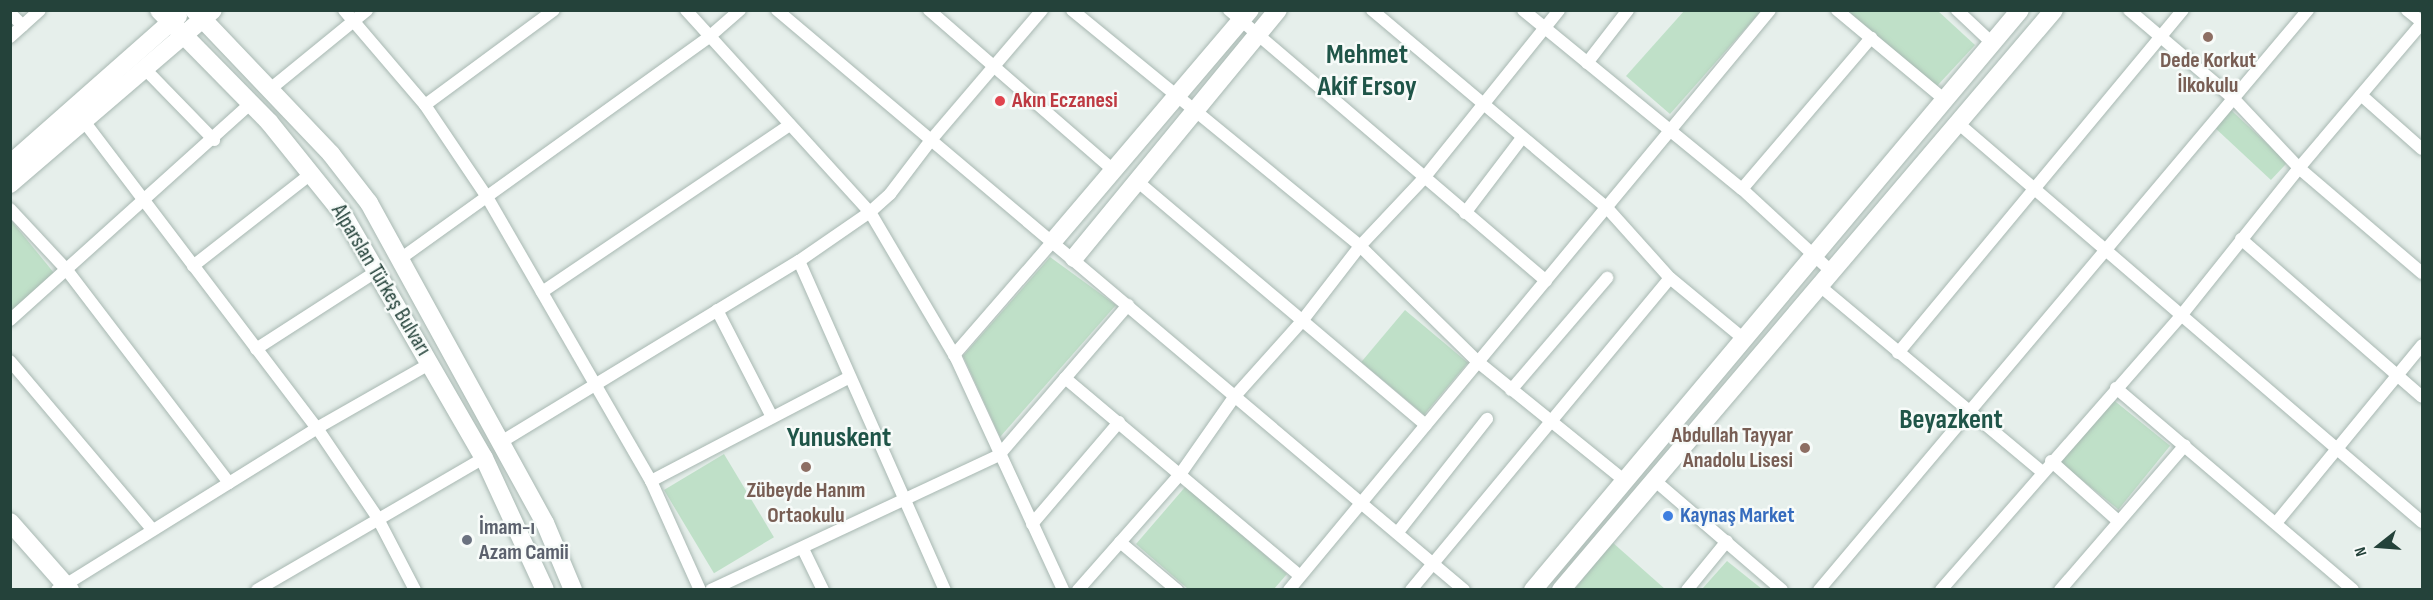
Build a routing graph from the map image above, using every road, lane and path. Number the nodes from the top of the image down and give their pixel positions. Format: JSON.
{"nodes":[{"id":1,"x":40,"y":10,"type":"edge"},
{"id":2,"x":185,"y":10,"type":"edge"},
{"id":3,"x":344,"y":10,"type":"edge"},
{"id":4,"x":367,"y":10,"type":"edge"},
{"id":5,"x":554,"y":10,"type":"edge"},
{"id":6,"x":686,"y":10,"type":"edge"},
{"id":7,"x":740,"y":10,"type":"edge"},
{"id":8,"x":777,"y":10,"type":"edge"},
{"id":9,"x":929,"y":10,"type":"edge"},
{"id":10,"x":1042,"y":10,"type":"edge"},
{"id":11,"x":1072,"y":10,"type":"edge"},
{"id":12,"x":1278,"y":10,"type":"edge"},
{"id":13,"x":1372,"y":10,"type":"edge"},
{"id":14,"x":1523,"y":10,"type":"edge"},
{"id":15,"x":1559,"y":10,"type":"edge"},
{"id":16,"x":1628,"y":10,"type":"edge"},
{"id":17,"x":1770,"y":10,"type":"edge"},
{"id":18,"x":1837,"y":10,"type":"edge"},
{"id":19,"x":1957,"y":10,"type":"edge"},
{"id":20,"x":2020,"y":10,"type":"edge"},
{"id":21,"x":2054,"y":10,"type":"edge"},
{"id":22,"x":2129,"y":10,"type":"edge"},
{"id":23,"x":2183,"y":10,"type":"edge"},
{"id":24,"x":2308,"y":10,"type":"edge"},
{"id":25,"x":2408,"y":10,"type":"edge"},
{"id":26,"x":10,"y":13,"type":"edge"},
{"id":27,"x":203,"y":14,"type":"edge"},
{"id":28,"x":1240,"y":14,"type":"edge"},
{"id":29,"x":353,"y":22,"type":"junction"},
{"id":30,"x":171,"y":23,"type":"edge"},
{"id":31,"x":2422,"y":23,"type":"edge"},
{"id":32,"x":22,"y":26,"type":"junction"},
{"id":33,"x":1544,"y":28,"type":"junction"},
{"id":34,"x":2162,"y":36,"type":"junction"},
{"id":35,"x":10,"y":37,"type":"edge"},
{"id":36,"x":709,"y":37,"type":"junction"},
{"id":37,"x":1256,"y":37,"type":"junction"},
{"id":38,"x":1871,"y":38,"type":"junction"},
{"id":39,"x":1992,"y":43,"type":"junction"},
{"id":40,"x":1587,"y":63,"type":"junction"},
{"id":41,"x":143,"y":67,"type":"junction"},
{"id":42,"x":993,"y":68,"type":"junction"},
{"id":43,"x":269,"y":90,"type":"junction"},
{"id":44,"x":2361,"y":95,"type":"junction"},
{"id":45,"x":1176,"y":98,"type":"junction"},
{"id":46,"x":2234,"y":99,"type":"junction"},
{"id":47,"x":1945,"y":100,"type":"junction"},
{"id":48,"x":251,"y":103,"type":"junction"},
{"id":49,"x":425,"y":105,"type":"junction"},
{"id":50,"x":1483,"y":105,"type":"junction"},
{"id":51,"x":1194,"y":112,"type":"junction"},
{"id":52,"x":83,"y":120,"type":"junction"},
{"id":53,"x":1959,"y":124,"type":"junction"},
{"id":54,"x":790,"y":125,"type":"junction"},
{"id":55,"x":1670,"y":129,"type":"junction"},
{"id":56,"x":1522,"y":138,"type":"junction"},
{"id":57,"x":214,"y":140,"type":"junction"},
{"id":58,"x":931,"y":140,"type":"junction"},
{"id":59,"x":2422,"y":149,"type":"edge"},
{"id":60,"x":10,"y":164,"type":"edge"},
{"id":61,"x":2299,"y":168,"type":"junction"},
{"id":62,"x":1113,"y":170,"type":"junction"},
{"id":63,"x":312,"y":173,"type":"junction"},
{"id":64,"x":1424,"y":178,"type":"junction"},
{"id":65,"x":1137,"y":182,"type":"junction"},
{"id":66,"x":10,"y":184,"type":"edge"},
{"id":67,"x":2033,"y":188,"type":"junction"},
{"id":68,"x":1742,"y":189,"type":"junction"},
{"id":69,"x":487,"y":197,"type":"junction"},
{"id":70,"x":144,"y":201,"type":"junction"},
{"id":71,"x":10,"y":209,"type":"edge"},
{"id":72,"x":1608,"y":209,"type":"junction"},
{"id":73,"x":870,"y":212,"type":"junction"},
{"id":74,"x":1465,"y":213,"type":"junction"},
{"id":75,"x":2241,"y":239,"type":"junction"},
{"id":76,"x":1054,"y":240,"type":"junction"},
{"id":77,"x":1360,"y":246,"type":"junction"},
{"id":78,"x":2105,"y":251,"type":"junction"},
{"id":79,"x":1815,"y":257,"type":"junction"},
{"id":80,"x":1074,"y":258,"type":"junction"},
{"id":81,"x":400,"y":259,"type":"junction"},
{"id":82,"x":799,"y":261,"type":"junction"},
{"id":83,"x":193,"y":266,"type":"junction"},
{"id":84,"x":66,"y":269,"type":"junction"},
{"id":85,"x":376,"y":271,"type":"junction"},
{"id":86,"x":1833,"y":273,"type":"junction"},
{"id":87,"x":2422,"y":273,"type":"edge"},
{"id":88,"x":1607,"y":278,"type":"dead end"},
{"id":89,"x":1670,"y":278,"type":"junction"},
{"id":90,"x":1546,"y":281,"type":"junction"},
{"id":91,"x":1821,"y":288,"type":"junction"},
{"id":92,"x":542,"y":292,"type":"junction"},
{"id":93,"x":1128,"y":305,"type":"junction"},
{"id":94,"x":717,"y":310,"type":"junction"},
{"id":95,"x":2180,"y":317,"type":"junction"},
{"id":96,"x":10,"y":320,"type":"edge"},
{"id":97,"x":1302,"y":321,"type":"junction"},
{"id":98,"x":1744,"y":339,"type":"junction"},
{"id":99,"x":2422,"y":345,"type":"edge"},
{"id":100,"x":256,"y":350,"type":"junction"},
{"id":101,"x":1899,"y":353,"type":"junction"},
{"id":102,"x":954,"y":355,"type":"junction"},
{"id":103,"x":10,"y":361,"type":"edge"},
{"id":104,"x":1478,"y":362,"type":"junction"},
{"id":105,"x":431,"y":363,"type":"junction"},
{"id":106,"x":2397,"y":375,"type":"junction"},
{"id":107,"x":848,"y":378,"type":"junction"},
{"id":108,"x":1065,"y":378,"type":"junction"},
{"id":109,"x":596,"y":382,"type":"junction"},
{"id":110,"x":2116,"y":388,"type":"junction"},
{"id":111,"x":1511,"y":390,"type":"junction"},
{"id":112,"x":1235,"y":396,"type":"junction"},
{"id":113,"x":2422,"y":397,"type":"edge"},
{"id":114,"x":1969,"y":413,"type":"junction"},
{"id":115,"x":772,"y":417,"type":"junction"},
{"id":116,"x":1487,"y":419,"type":"dead end"},
{"id":117,"x":1119,"y":422,"type":"junction"},
{"id":118,"x":1551,"y":423,"type":"junction"},
{"id":119,"x":1426,"y":425,"type":"junction"},
{"id":120,"x":317,"y":428,"type":"junction"},
{"id":121,"x":501,"y":441,"type":"junction"},
{"id":122,"x":2185,"y":445,"type":"junction"},
{"id":123,"x":2337,"y":449,"type":"junction"},
{"id":124,"x":999,"y":455,"type":"junction"},
{"id":125,"x":484,"y":458,"type":"junction"},
{"id":126,"x":2051,"y":460,"type":"junction"},
{"id":127,"x":2041,"y":471,"type":"junction"},
{"id":128,"x":1181,"y":473,"type":"junction"},
{"id":129,"x":1653,"y":479,"type":"junction"},
{"id":130,"x":651,"y":481,"type":"junction"},
{"id":131,"x":1626,"y":482,"type":"junction"},
{"id":132,"x":230,"y":483,"type":"junction"},
{"id":133,"x":1360,"y":500,"type":"junction"},
{"id":134,"x":903,"y":501,"type":"junction"},
{"id":135,"x":377,"y":517,"type":"junction"},
{"id":136,"x":2118,"y":521,"type":"junction"},
{"id":137,"x":10,"y":522,"type":"edge"},
{"id":138,"x":2422,"y":522,"type":"edge"},
{"id":139,"x":2276,"y":523,"type":"junction"},
{"id":140,"x":1032,"y":524,"type":"junction"},
{"id":141,"x":152,"y":529,"type":"junction"},
{"id":142,"x":1398,"y":532,"type":"junction"},
{"id":143,"x":1727,"y":541,"type":"junction"},
{"id":144,"x":1120,"y":542,"type":"junction"},
{"id":145,"x":803,"y":549,"type":"junction"},
{"id":146,"x":1434,"y":562,"type":"junction"},
{"id":147,"x":1300,"y":576,"type":"junction"},
{"id":148,"x":65,"y":588,"type":"edge"},
{"id":149,"x":257,"y":590,"type":"edge"},
{"id":150,"x":415,"y":590,"type":"edge"},
{"id":151,"x":545,"y":590,"type":"edge"},
{"id":152,"x":573,"y":590,"type":"edge"},
{"id":153,"x":700,"y":590,"type":"edge"},
{"id":154,"x":711,"y":590,"type":"edge"},
{"id":155,"x":823,"y":590,"type":"edge"},
{"id":156,"x":945,"y":590,"type":"edge"},
{"id":157,"x":1063,"y":590,"type":"edge"},
{"id":158,"x":1078,"y":590,"type":"edge"},
{"id":159,"x":1177,"y":590,"type":"edge"},
{"id":160,"x":1289,"y":590,"type":"edge"},
{"id":161,"x":1411,"y":590,"type":"edge"},
{"id":162,"x":1464,"y":590,"type":"edge"},
{"id":163,"x":1533,"y":590,"type":"edge"},
{"id":164,"x":1561,"y":590,"type":"edge"},
{"id":165,"x":1687,"y":590,"type":"edge"},
{"id":166,"x":1782,"y":590,"type":"edge"},
{"id":167,"x":1819,"y":590,"type":"edge"},
{"id":168,"x":1941,"y":590,"type":"edge"},
{"id":169,"x":2060,"y":590,"type":"edge"},
{"id":170,"x":2353,"y":590,"type":"edge"}],
"edges":[{"from":1,"to":32,"type":"street"},
{"from":2,"to":30,"type":"street"},
{"from":3,"to":29,"type":"street"},
{"from":4,"to":29,"type":"street"},
{"from":5,"to":49,"type":"street"},
{"from":6,"to":36,"type":"street"},
{"from":7,"to":36,"type":"street"},
{"from":8,"to":58,"type":"street"},
{"from":9,"to":42,"type":"street"},
{"from":10,"to":42,"type":"street"},
{"from":11,"to":45,"type":"street"},
{"from":12,"to":37,"type":"street"},
{"from":13,"to":50,"type":"street"},
{"from":14,"to":33,"type":"street"},
{"from":15,"to":33,"type":"street"},
{"from":16,"to":40,"type":"street"},
{"from":17,"to":55,"type":"street"},
{"from":18,"to":38,"type":"street"},
{"from":19,"to":39,"type":"street"},
{"from":20,"to":39,"type":"street"},
{"from":21,"to":53,"type":"street"},
{"from":22,"to":34,"type":"street"},
{"from":23,"to":34,"type":"street"},
{"from":24,"to":46,"type":"street"},
{"from":25,"to":31,"type":"street"},
{"from":26,"to":32,"type":"street"},
{"from":27,"to":30,"type":"street"},
{"from":27,"to":43,"type":"street","name":"Alparslan Türkeş Bulvarı"},
{"from":28,"to":37,"type":"street"},
{"from":28,"to":45,"type":"street"},
{"from":29,"to":43,"type":"street"},
{"from":29,"to":49,"type":"street"},
{"from":30,"to":41,"type":"street"},
{"from":30,"to":48,"type":"street","name":"Alparslan Türkeş Bulvarı"},
{"from":30,"to":60,"type":"street"},
{"from":31,"to":44,"type":"street"},
{"from":32,"to":35,"type":"street"},
{"from":33,"to":40,"type":"street"},
{"from":33,"to":50,"type":"street"},
{"from":34,"to":46,"type":"street"},
{"from":34,"to":67,"type":"street"},
{"from":36,"to":54,"type":"street"},
{"from":36,"to":69,"type":"street"},
{"from":37,"to":51,"type":"street"},
{"from":37,"to":64,"type":"street"},
{"from":38,"to":47,"type":"street"},
{"from":38,"to":68,"type":"street"},
{"from":39,"to":47,"type":"street"},
{"from":40,"to":55,"type":"street"},
{"from":41,"to":52,"type":"street"},
{"from":41,"to":57,"type":"street"},
{"from":42,"to":58,"type":"street"},
{"from":42,"to":62,"type":"street"},
{"from":43,"to":81,"type":"street","name":"Alparslan Türkeş Bulvarı"},
{"from":44,"to":59,"type":"street"},
{"from":44,"to":61,"type":"street"},
{"from":45,"to":51,"type":"street"},
{"from":45,"to":62,"type":"street"},
{"from":46,"to":61,"type":"street"},
{"from":46,"to":78,"type":"street"},
{"from":47,"to":79,"type":"street"},
{"from":48,"to":57,"type":"street"},
{"from":48,"to":63,"type":"street","name":"Alparslan Türkeş Bulvarı"},
{"from":49,"to":69,"type":"street"},
{"from":50,"to":56,"type":"street"},
{"from":50,"to":64,"type":"street"},
{"from":51,"to":65,"type":"street"},
{"from":51,"to":77,"type":"street"},
{"from":52,"to":66,"type":"street"},
{"from":52,"to":70,"type":"street"},
{"from":53,"to":67,"type":"street"},
{"from":53,"to":86,"type":"street"},
{"from":54,"to":73,"type":"street"},
{"from":54,"to":92,"type":"street"},
{"from":55,"to":68,"type":"street"},
{"from":55,"to":72,"type":"street"},
{"from":56,"to":72,"type":"street"},
{"from":56,"to":74,"type":"street"},
{"from":57,"to":70,"type":"street"},
{"from":58,"to":73,"type":"street"},
{"from":58,"to":76,"type":"street"},
{"from":61,"to":75,"type":"street"},
{"from":61,"to":87,"type":"street"},
{"from":62,"to":76,"type":"street"},
{"from":63,"to":83,"type":"street"},
{"from":63,"to":85,"type":"street","name":"Alparslan Türkeş Bulvarı"},
{"from":64,"to":74,"type":"street"},
{"from":64,"to":77,"type":"street"},
{"from":65,"to":80,"type":"street"},
{"from":65,"to":97,"type":"street"},
{"from":67,"to":78,"type":"street"},
{"from":67,"to":101,"type":"street"},
{"from":68,"to":79,"type":"street"},
{"from":69,"to":81,"type":"street"},
{"from":69,"to":92,"type":"street"},
{"from":70,"to":83,"type":"street"},
{"from":70,"to":84,"type":"street"},
{"from":71,"to":84,"type":"street"},
{"from":72,"to":89,"type":"street"},
{"from":72,"to":90,"type":"street"},
{"from":73,"to":82,"type":"street"},
{"from":73,"to":102,"type":"street"},
{"from":74,"to":90,"type":"street"},
{"from":75,"to":95,"type":"street"},
{"from":75,"to":106,"type":"street"},
{"from":76,"to":80,"type":"street"},
{"from":76,"to":102,"type":"street"},
{"from":77,"to":97,"type":"street"},
{"from":77,"to":104,"type":"street"},
{"from":78,"to":95,"type":"street"},
{"from":78,"to":114,"type":"street"},
{"from":79,"to":86,"type":"street"},
{"from":79,"to":98,"type":"street"},
{"from":80,"to":93,"type":"street"},
{"from":81,"to":121,"type":"street","name":"Alparslan Türkeş Bulvarı"},
{"from":82,"to":94,"type":"street"},
{"from":82,"to":107,"type":"street"},
{"from":83,"to":100,"type":"street"},
{"from":84,"to":96,"type":"street"},
{"from":84,"to":132,"type":"street"},
{"from":85,"to":100,"type":"street"},
{"from":85,"to":105,"type":"street","name":"Alparslan Türkeş Bulvarı"},
{"from":86,"to":91,"type":"street"},
{"from":88,"to":111,"type":"street"},
{"from":89,"to":98,"type":"street"},
{"from":89,"to":118,"type":"street"},
{"from":90,"to":104,"type":"street"},
{"from":91,"to":101,"type":"street"},
{"from":91,"to":129,"type":"street"},
{"from":92,"to":109,"type":"street"},
{"from":93,"to":108,"type":"street"},
{"from":93,"to":112,"type":"street"},
{"from":94,"to":109,"type":"street"},
{"from":94,"to":115,"type":"street"},
{"from":95,"to":110,"type":"street"},
{"from":95,"to":123,"type":"street"},
{"from":97,"to":112,"type":"street"},
{"from":97,"to":119,"type":"street"},
{"from":98,"to":131,"type":"street"},
{"from":99,"to":106,"type":"street"},
{"from":100,"to":120,"type":"street"},
{"from":101,"to":114,"type":"street"},
{"from":102,"to":124,"type":"street"},
{"from":103,"to":141,"type":"street"},
{"from":104,"to":111,"type":"street"},
{"from":104,"to":119,"type":"street"},
{"from":105,"to":120,"type":"street"},
{"from":105,"to":125,"type":"street","name":"Alparslan Türkeş Bulvarı"},
{"from":106,"to":113,"type":"street"},
{"from":106,"to":123,"type":"street"},
{"from":107,"to":115,"type":"street"},
{"from":107,"to":134,"type":"street"},
{"from":108,"to":117,"type":"street"},
{"from":108,"to":124,"type":"street"},
{"from":109,"to":121,"type":"street"},
{"from":109,"to":130,"type":"street"},
{"from":110,"to":122,"type":"street"},
{"from":110,"to":126,"type":"street"},
{"from":111,"to":118,"type":"street"},
{"from":112,"to":128,"type":"street"},
{"from":112,"to":133,"type":"street"},
{"from":114,"to":127,"type":"street"},
{"from":114,"to":167,"type":"street"},
{"from":115,"to":130,"type":"street"},
{"from":116,"to":142,"type":"street"},
{"from":117,"to":128,"type":"street"},
{"from":117,"to":140,"type":"street"},
{"from":118,"to":131,"type":"street"},
{"from":118,"to":146,"type":"street"},
{"from":119,"to":133,"type":"street"},
{"from":120,"to":132,"type":"street"},
{"from":120,"to":135,"type":"street"},
{"from":121,"to":152,"type":"street","name":"Alparslan Türkeş Bulvarı"},
{"from":122,"to":136,"type":"street"},
{"from":122,"to":139,"type":"street"},
{"from":123,"to":138,"type":"street"},
{"from":123,"to":139,"type":"street"},
{"from":124,"to":134,"type":"street"},
{"from":124,"to":140,"type":"street"},
{"from":125,"to":135,"type":"street"},
{"from":125,"to":151,"type":"street","name":"Alparslan Türkeş Bulvarı"},
{"from":126,"to":127,"type":"street"},
{"from":126,"to":136,"type":"street"},
{"from":127,"to":168,"type":"street"},
{"from":128,"to":144,"type":"street"},
{"from":128,"to":147,"type":"street"},
{"from":129,"to":143,"type":"street"},
{"from":129,"to":164,"type":"street"},
{"from":130,"to":153,"type":"street"},
{"from":131,"to":163,"type":"street"},
{"from":132,"to":141,"type":"street"},
{"from":133,"to":142,"type":"street"},
{"from":133,"to":147,"type":"street"},
{"from":134,"to":145,"type":"street"},
{"from":134,"to":156,"type":"street"},
{"from":135,"to":149,"type":"street"},
{"from":135,"to":150,"type":"street"},
{"from":136,"to":169,"type":"street"},
{"from":137,"to":148,"type":"street"},
{"from":139,"to":170,"type":"street"},
{"from":140,"to":157,"type":"street"},
{"from":141,"to":148,"type":"street"},
{"from":142,"to":146,"type":"street"},
{"from":143,"to":165,"type":"street"},
{"from":143,"to":166,"type":"street"},
{"from":144,"to":158,"type":"street"},
{"from":144,"to":159,"type":"street"},
{"from":145,"to":154,"type":"street"},
{"from":145,"to":155,"type":"street"},
{"from":146,"to":161,"type":"street"},
{"from":146,"to":162,"type":"street"},
{"from":147,"to":160,"type":"street"}]}
